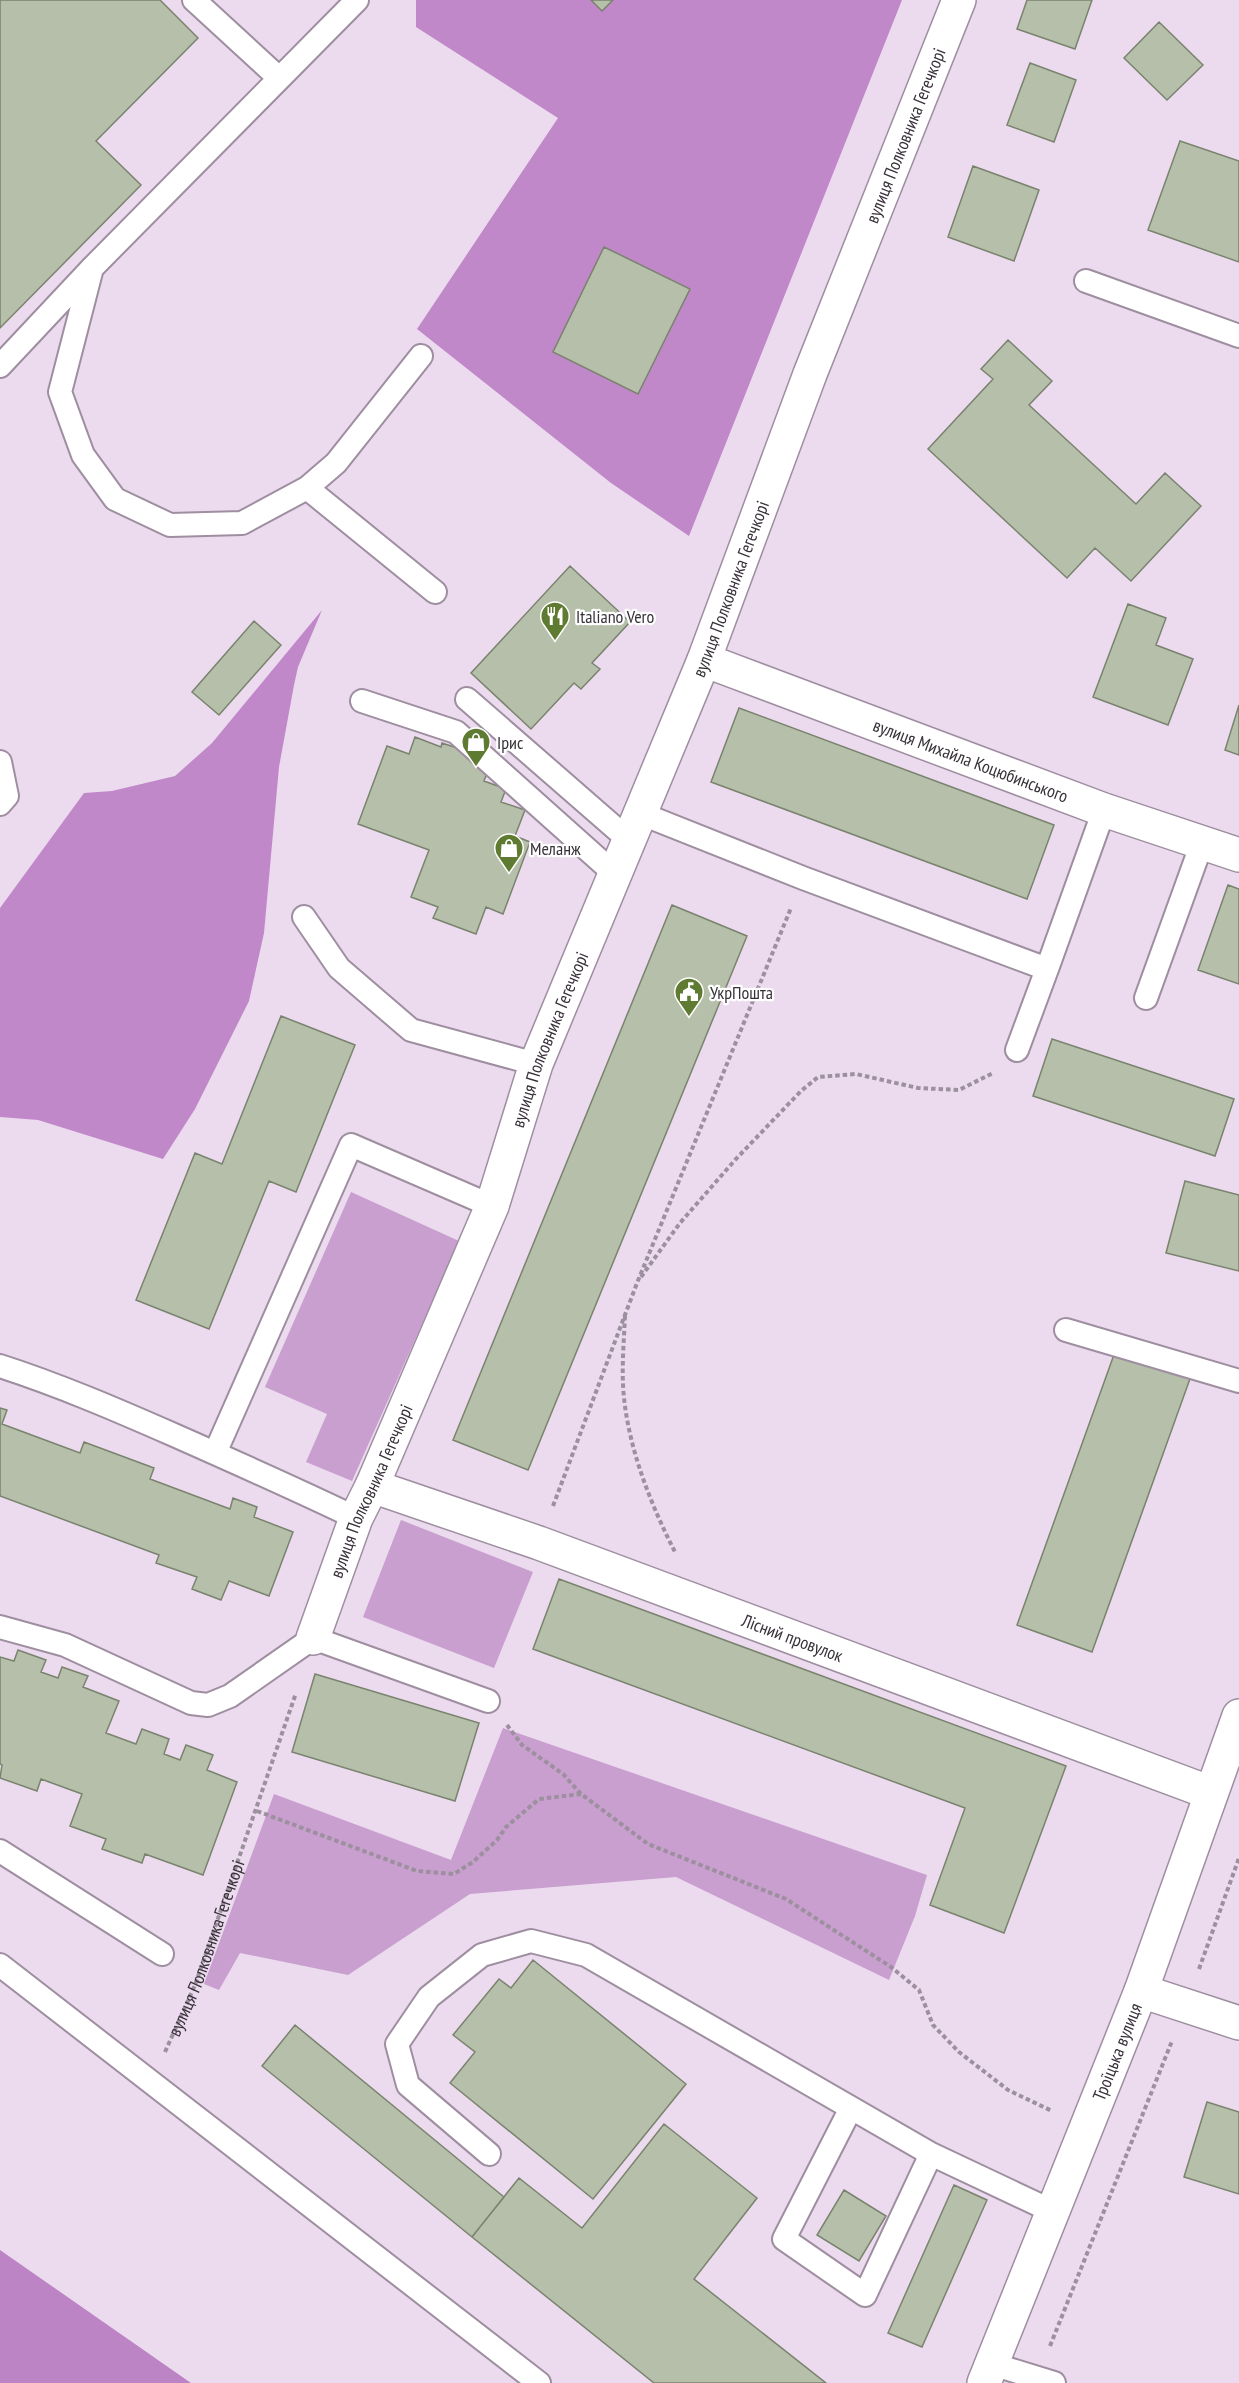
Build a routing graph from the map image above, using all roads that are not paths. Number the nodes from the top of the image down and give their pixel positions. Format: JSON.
{"nodes":[{"id":1,"x":194,"y":0,"type":"edge"},
{"id":2,"x":357,"y":0,"type":"edge"},
{"id":3,"x":959,"y":0,"type":"edge"},
{"id":4,"x":279,"y":78,"type":"junction"},
{"id":5,"x":92,"y":268,"type":"junction"},
{"id":6,"x":1086,"y":281,"type":"dead end"},
{"id":7,"x":1239,"y":336,"type":"edge"},
{"id":8,"x":421,"y":356,"type":"dead end"},
{"id":9,"x":0,"y":366,"type":"edge"},
{"id":10,"x":307,"y":488,"type":"junction"},
{"id":11,"x":435,"y":592,"type":"dead end"},
{"id":12,"x":704,"y":660,"type":"junction"},
{"id":13,"x":467,"y":699,"type":"dead end"},
{"id":14,"x":362,"y":701,"type":"dead end"},
{"id":15,"x":0,"y":762,"type":"edge"},
{"id":16,"x":0,"y":804,"type":"edge"},
{"id":17,"x":1104,"y":810,"type":"junction"},
{"id":18,"x":636,"y":828,"type":"junction"},
{"id":19,"x":1202,"y":843,"type":"junction"},
{"id":20,"x":1239,"y":855,"type":"edge"},
{"id":21,"x":616,"y":875,"type":"junction"},
{"id":22,"x":304,"y":917,"type":"dead end"},
{"id":23,"x":1047,"y":969,"type":"junction"},
{"id":24,"x":1146,"y":998,"type":"dead end"},
{"id":25,"x":1017,"y":1050,"type":"road end"},
{"id":26,"x":536,"y":1064,"type":"junction"},
{"id":27,"x":492,"y":1206,"type":"junction"},
{"id":28,"x":1066,"y":1330,"type":"dead end"},
{"id":29,"x":0,"y":1366,"type":"edge"},
{"id":30,"x":1239,"y":1381,"type":"edge"},
{"id":31,"x":215,"y":1453,"type":"junction"},
{"id":32,"x":372,"y":1486,"type":"junction"},
{"id":33,"x":356,"y":1518,"type":"junction"},
{"id":34,"x":0,"y":1627,"type":"edge"},
{"id":35,"x":313,"y":1638,"type":"junction"},
{"id":36,"x":488,"y":1701,"type":"road end"},
{"id":37,"x":1239,"y":1716,"type":"edge"},
{"id":38,"x":1211,"y":1793,"type":"junction"},
{"id":39,"x":0,"y":1851,"type":"edge"},
{"id":40,"x":162,"y":1954,"type":"dead end"},
{"id":41,"x":0,"y":1965,"type":"edge"},
{"id":42,"x":1141,"y":1991,"type":"junction"},
{"id":43,"x":1239,"y":2023,"type":"edge"},
{"id":44,"x":852,"y":2108,"type":"junction"},
{"id":45,"x":489,"y":2154,"type":"dead end"},
{"id":46,"x":931,"y":2154,"type":"junction"},
{"id":47,"x":1054,"y":2212,"type":"junction"},
{"id":48,"x":988,"y":2374,"type":"edge"},
{"id":49,"x":1046,"y":2380,"type":"edge"},
{"id":50,"x":539,"y":2383,"type":"edge"}],
"edges":[{"from":1,"to":4,"type":"lane"},
{"from":2,"to":4,"type":"lane"},
{"from":3,"to":12,"type":"street","name":"вулиця Полковника Гегечкорі"},
{"from":4,"to":5,"type":"lane"},
{"from":5,"to":9,"type":"lane"},
{"from":5,"to":10,"type":"lane"},
{"from":6,"to":7,"type":"lane"},
{"from":8,"to":10,"type":"lane"},
{"from":10,"to":11,"type":"lane"},
{"from":12,"to":17,"type":"street","name":"вулиця Михайла Коцюбинського"},
{"from":12,"to":18,"type":"street","name":"вулиця Полковника Гегечкорі"},
{"from":13,"to":18,"type":"lane"},
{"from":14,"to":21,"type":"lane"},
{"from":15,"to":16,"type":"lane"},
{"from":17,"to":19,"type":"street","name":"вулиця Михайла Коцюбинського"},
{"from":17,"to":23,"type":"lane"},
{"from":18,"to":21,"type":"street","name":"вулиця Полковника Гегечкорі"},
{"from":18,"to":23,"type":"lane"},
{"from":19,"to":20,"type":"street","name":"вулиця Михайла Коцюбинського"},
{"from":19,"to":24,"type":"lane"},
{"from":21,"to":26,"type":"street","name":"вулиця Полковника Гегечкорі"},
{"from":22,"to":26,"type":"lane"},
{"from":23,"to":25,"type":"lane"},
{"from":26,"to":27,"type":"street","name":"вулиця Полковника Гегечкорі"},
{"from":27,"to":31,"type":"lane"},
{"from":27,"to":32,"type":"street","name":"вулиця Полковника Гегечкорі"},
{"from":28,"to":30,"type":"lane"},
{"from":29,"to":31,"type":"lane"},
{"from":31,"to":33,"type":"lane"},
{"from":32,"to":33,"type":"street","name":"вулиця Полковника Гегечкорі"},
{"from":32,"to":38,"type":"street","name":"Лісний провулок"},
{"from":33,"to":35,"type":"street","name":"вулиця Полковника Гегечкорі"},
{"from":34,"to":35,"type":"lane"},
{"from":35,"to":36,"type":"lane"},
{"from":37,"to":38,"type":"street","name":"Троїцька вулиця"},
{"from":38,"to":42,"type":"street","name":"Троїцька вулиця"},
{"from":39,"to":40,"type":"lane"},
{"from":41,"to":50,"type":"lane"},
{"from":42,"to":43,"type":"street"},
{"from":42,"to":47,"type":"street","name":"Троїцька вулиця"},
{"from":44,"to":45,"type":"lane"},
{"from":44,"to":46,"type":"lane"},
{"from":44,"to":46,"type":"lane"},
{"from":46,"to":47,"type":"lane"},
{"from":47,"to":48,"type":"street","name":"Троїцька вулиця"},
{"from":48,"to":49,"type":"lane"}]}
